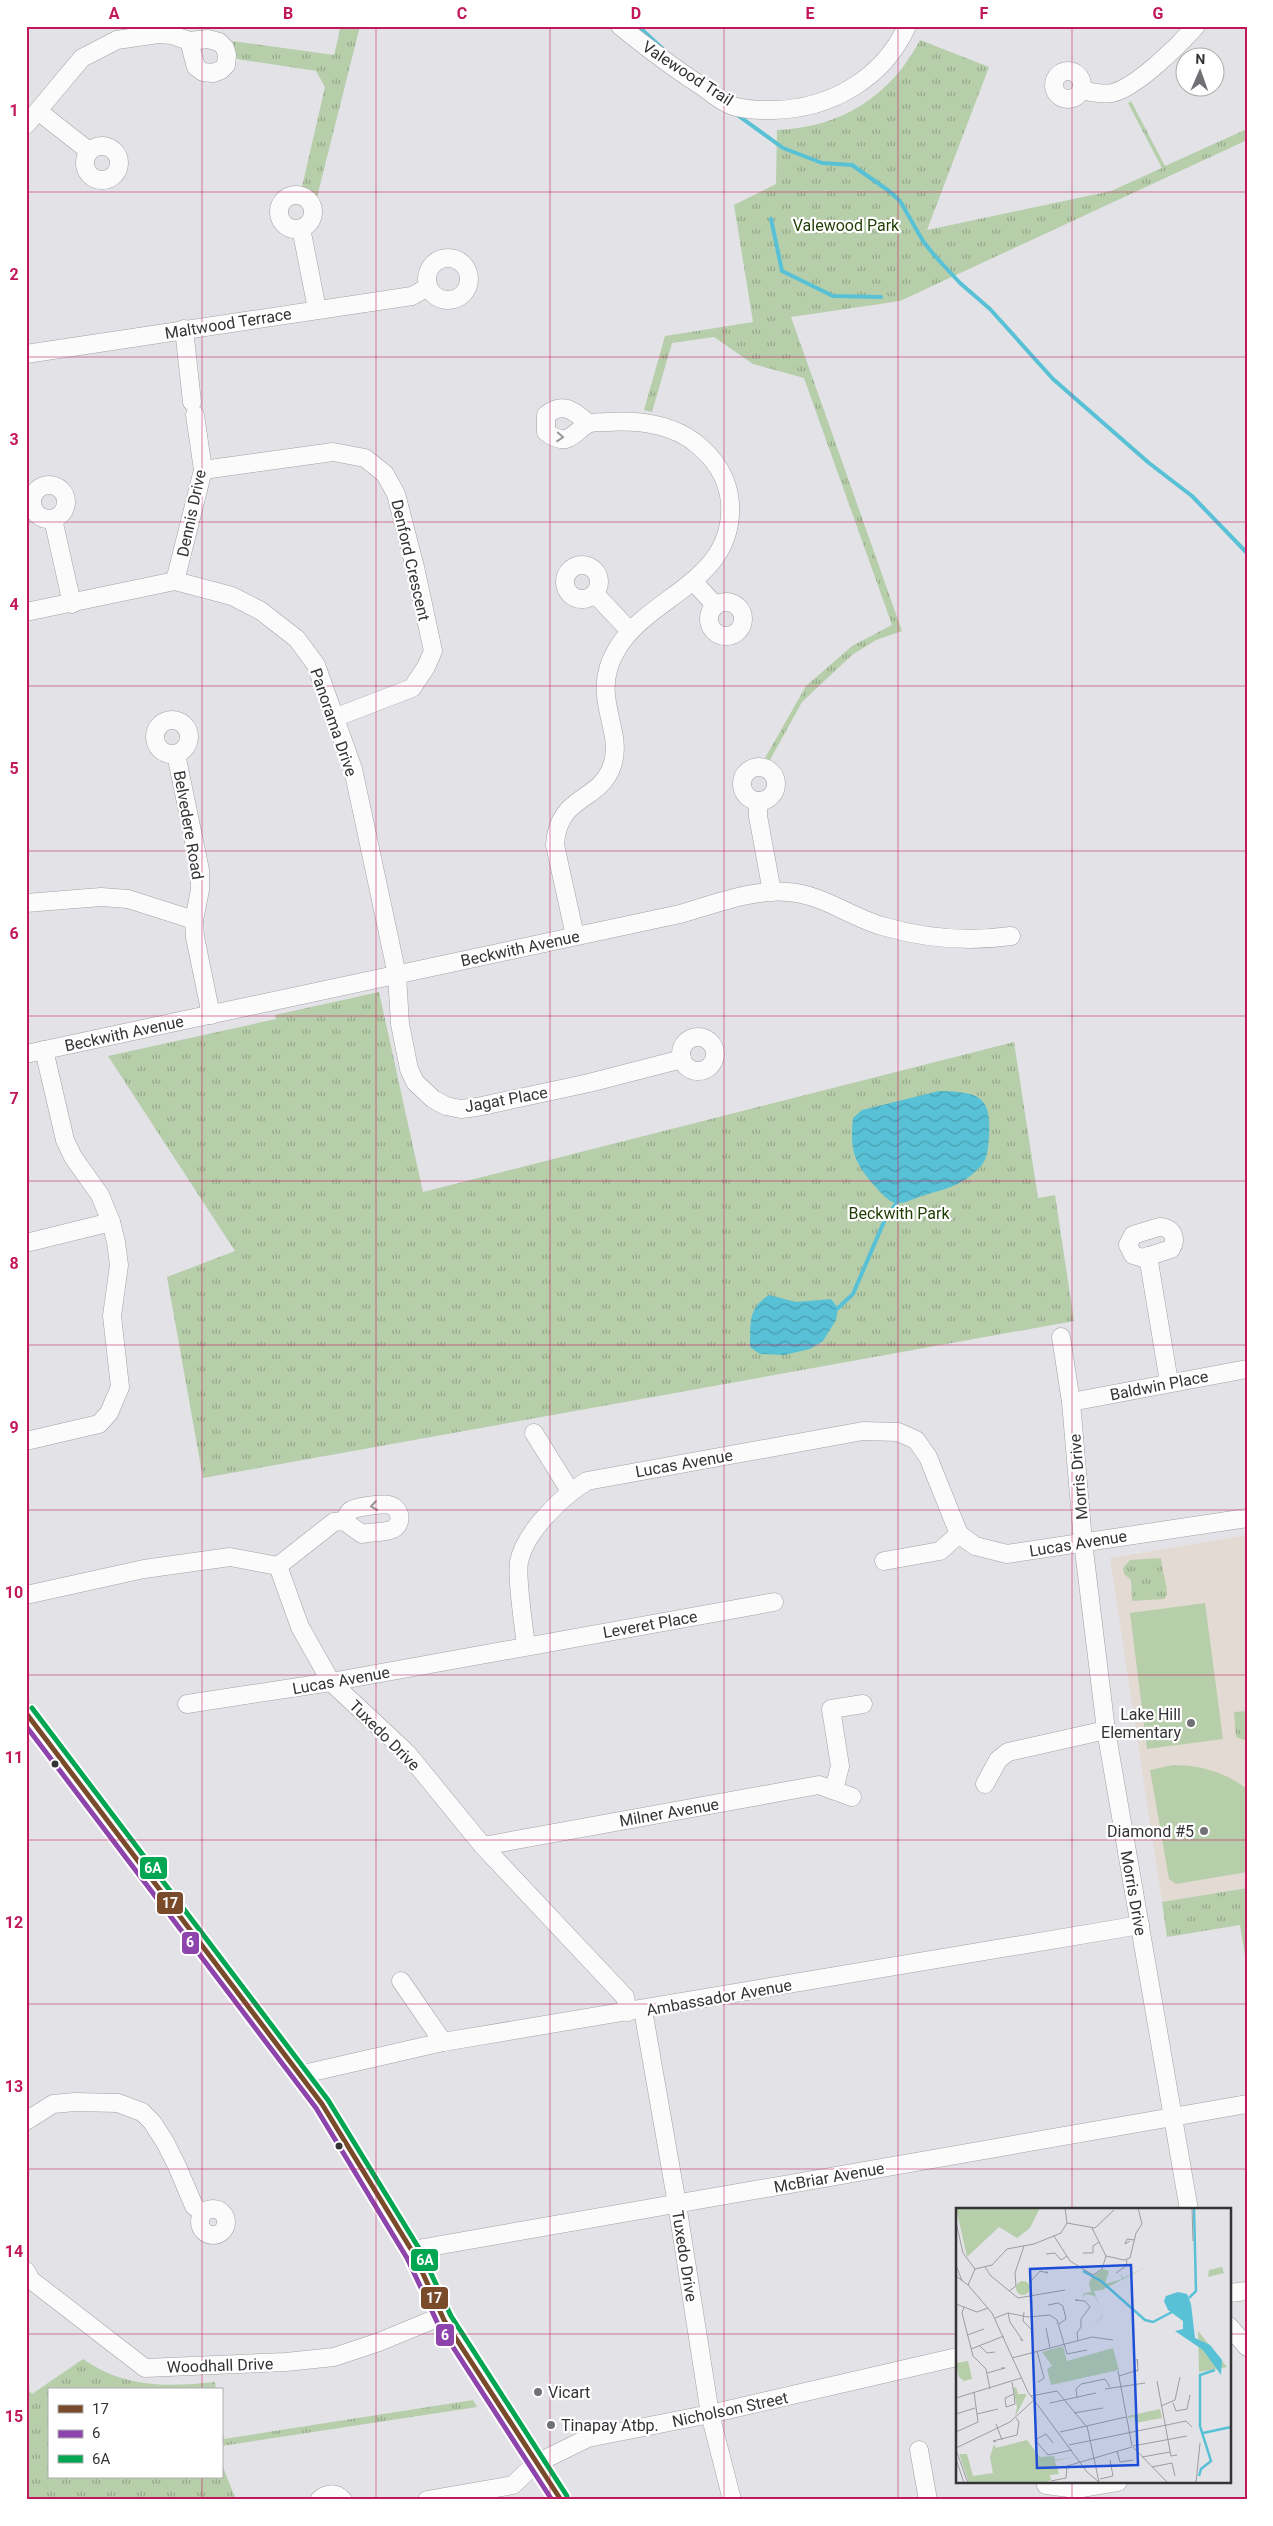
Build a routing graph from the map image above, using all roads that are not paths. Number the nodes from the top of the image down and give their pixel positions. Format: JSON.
{"nodes":[{"id":1,"x":620,"y":26,"type":"edge"},
{"id":2,"x":907,"y":26,"type":"edge"},
{"id":3,"x":1196,"y":26,"type":"edge"},
{"id":4,"x":189,"y":41,"type":"dead end"},
{"id":5,"x":1081,"y":90,"type":"dead end"},
{"id":6,"x":38,"y":112,"type":"junction"},
{"id":7,"x":26,"y":125,"type":"edge"},
{"id":8,"x":89,"y":151,"type":"dead end"},
{"id":9,"x":302,"y":228,"type":"dead end"},
{"id":10,"x":428,"y":287,"type":"dead end"},
{"id":11,"x":317,"y":309,"type":"junction"},
{"id":12,"x":184,"y":329,"type":"junction"},
{"id":13,"x":26,"y":354,"type":"edge"},
{"id":14,"x":588,"y":423,"type":"dead end"},
{"id":15,"x":203,"y":470,"type":"junction"},
{"id":16,"x":53,"y":519,"type":"dead end"},
{"id":17,"x":175,"y":581,"type":"junction"},
{"id":18,"x":693,"y":581,"type":"junction"},
{"id":19,"x":595,"y":594,"type":"dead end"},
{"id":20,"x":72,"y":604,"type":"junction"},
{"id":21,"x":715,"y":605,"type":"dead end"},
{"id":22,"x":26,"y":612,"type":"edge"},
{"id":23,"x":630,"y":631,"type":"junction"},
{"id":24,"x":334,"y":718,"type":"junction"},
{"id":25,"x":176,"y":754,"type":"dead end"},
{"id":26,"x":758,"y":801,"type":"dead end"},
{"id":27,"x":772,"y":892,"type":"junction"},
{"id":28,"x":26,"y":902,"type":"edge"},
{"id":29,"x":194,"y":920,"type":"junction"},
{"id":30,"x":575,"y":936,"type":"junction"},
{"id":31,"x":1011,"y":936,"type":"dead end"},
{"id":32,"x":397,"y":975,"type":"junction"},
{"id":33,"x":211,"y":1015,"type":"junction"},
{"id":34,"x":44,"y":1050,"type":"junction"},
{"id":35,"x":26,"y":1054,"type":"edge"},
{"id":36,"x":682,"y":1059,"type":"dead end"},
{"id":37,"x":111,"y":1222,"type":"junction"},
{"id":38,"x":26,"y":1243,"type":"edge"},
{"id":39,"x":1148,"y":1256,"type":"dead end"},
{"id":40,"x":1061,"y":1337,"type":"dead end"},
{"id":41,"x":1247,"y":1369,"type":"edge"},
{"id":42,"x":1169,"y":1382,"type":"junction"},
{"id":43,"x":1071,"y":1402,"type":"junction"},
{"id":44,"x":534,"y":1432,"type":"dead end"},
{"id":45,"x":31,"y":1435,"type":"edge"},
{"id":46,"x":570,"y":1491,"type":"junction"},
{"id":47,"x":1247,"y":1518,"type":"edge"},
{"id":48,"x":344,"y":1521,"type":"dead end"},
{"id":49,"x":959,"y":1534,"type":"junction"},
{"id":50,"x":1083,"y":1542,"type":"junction"},
{"id":51,"x":884,"y":1561,"type":"dead end"},
{"id":52,"x":278,"y":1566,"type":"junction"},
{"id":53,"x":26,"y":1595,"type":"edge"},
{"id":54,"x":774,"y":1602,"type":"dead end"},
{"id":55,"x":526,"y":1646,"type":"junction"},
{"id":56,"x":330,"y":1682,"type":"junction"},
{"id":57,"x":187,"y":1704,"type":"dead end"},
{"id":58,"x":863,"y":1704,"type":"dead end"},
{"id":59,"x":26,"y":1713,"type":"edge"},
{"id":60,"x":1106,"y":1730,"type":"junction"},
{"id":61,"x":985,"y":1784,"type":"dead end"},
{"id":62,"x":834,"y":1790,"type":"junction"},
{"id":63,"x":852,"y":1797,"type":"dead end"},
{"id":64,"x":483,"y":1846,"type":"junction"},
{"id":65,"x":1140,"y":1925,"type":"junction"},
{"id":66,"x":401,"y":1982,"type":"dead end"},
{"id":67,"x":636,"y":2011,"type":"junction"},
{"id":68,"x":443,"y":2042,"type":"junction"},
{"id":69,"x":299,"y":2075,"type":"junction"},
{"id":70,"x":1247,"y":2104,"type":"edge"},
{"id":71,"x":1174,"y":2116,"type":"junction"},
{"id":72,"x":26,"y":2120,"type":"edge"},
{"id":73,"x":677,"y":2204,"type":"junction"},
{"id":74,"x":1189,"y":2208,"type":"edge"},
{"id":75,"x":203,"y":2213,"type":"dead end"},
{"id":76,"x":412,"y":2250,"type":"junction"},
{"id":77,"x":26,"y":2271,"type":"edge"},
{"id":78,"x":1247,"y":2291,"type":"edge"},
{"id":79,"x":1230,"y":2293,"type":"edge"},
{"id":80,"x":442,"y":2316,"type":"junction"},
{"id":81,"x":1230,"y":2327,"type":"edge"},
{"id":82,"x":1247,"y":2347,"type":"edge"},
{"id":83,"x":956,"y":2357,"type":"edge"},
{"id":84,"x":710,"y":2414,"type":"junction"},
{"id":85,"x":919,"y":2450,"type":"dead end"},
{"id":86,"x":536,"y":2464,"type":"junction"},
{"id":87,"x":1046,"y":2484,"type":"edge"},
{"id":88,"x":1106,"y":2484,"type":"edge"},
{"id":89,"x":319,"y":2500,"type":"edge"},
{"id":90,"x":343,"y":2500,"type":"edge"},
{"id":91,"x":427,"y":2500,"type":"edge"},
{"id":92,"x":561,"y":2500,"type":"edge"},
{"id":93,"x":732,"y":2500,"type":"edge"},
{"id":94,"x":928,"y":2500,"type":"edge"}],
"edges":[{"from":1,"to":2,"type":"street","name":"Valewood Trail"},
{"from":3,"to":5,"type":"street"},
{"from":4,"to":6,"type":"street"},
{"from":6,"to":7,"type":"street"},
{"from":6,"to":8,"type":"street"},
{"from":9,"to":11,"type":"street"},
{"from":10,"to":11,"type":"street","name":"Maltwood Terrace"},
{"from":11,"to":12,"type":"street","name":"Maltwood Terrace"},
{"from":12,"to":13,"type":"street","name":"Maltwood Terrace"},
{"from":12,"to":15,"type":"street","name":"Dennis Drive"},
{"from":14,"to":18,"type":"street"},
{"from":15,"to":17,"type":"street","name":"Dennis Drive"},
{"from":15,"to":24,"type":"street","name":"Denford Crescent"},
{"from":16,"to":20,"type":"street"},
{"from":17,"to":20,"type":"street","name":"Panorama Drive"},
{"from":17,"to":24,"type":"street","name":"Panorama Drive"},
{"from":18,"to":21,"type":"street"},
{"from":18,"to":23,"type":"street"},
{"from":19,"to":23,"type":"street"},
{"from":20,"to":22,"type":"street","name":"Panorama Drive"},
{"from":23,"to":30,"type":"street"},
{"from":24,"to":32,"type":"street","name":"Panorama Drive"},
{"from":25,"to":29,"type":"street","name":"Belvedere Road"},
{"from":26,"to":27,"type":"street"},
{"from":27,"to":30,"type":"street","name":"Beckwith Avenue"},
{"from":27,"to":31,"type":"street","name":"Beckwith Avenue"},
{"from":28,"to":29,"type":"street"},
{"from":29,"to":33,"type":"street","name":"Belvedere Road"},
{"from":30,"to":32,"type":"street","name":"Beckwith Avenue"},
{"from":32,"to":33,"type":"street","name":"Beckwith Avenue"},
{"from":32,"to":36,"type":"street","name":"Jagat Place"},
{"from":33,"to":34,"type":"street","name":"Beckwith Avenue"},
{"from":34,"to":35,"type":"street","name":"Beckwith Avenue"},
{"from":34,"to":37,"type":"street"},
{"from":37,"to":38,"type":"street"},
{"from":37,"to":45,"type":"street"},
{"from":39,"to":42,"type":"street"},
{"from":40,"to":43,"type":"street","name":"Morris Drive"},
{"from":41,"to":42,"type":"street","name":"Baldwin Place"},
{"from":42,"to":43,"type":"street","name":"Baldwin Place"},
{"from":43,"to":50,"type":"street","name":"Morris Drive"},
{"from":44,"to":46,"type":"street"},
{"from":46,"to":49,"type":"street","name":"Lucas Avenue"},
{"from":46,"to":55,"type":"street","name":"Lucas Avenue"},
{"from":47,"to":50,"type":"street","name":"Lucas Avenue"},
{"from":48,"to":52,"type":"street"},
{"from":49,"to":50,"type":"street","name":"Lucas Avenue"},
{"from":49,"to":51,"type":"street"},
{"from":50,"to":60,"type":"street","name":"Morris Drive"},
{"from":52,"to":53,"type":"street"},
{"from":52,"to":56,"type":"street","name":"Tuxedo Drive"},
{"from":54,"to":55,"type":"street","name":"Leveret Place"},
{"from":55,"to":56,"type":"street","name":"Lucas Avenue"},
{"from":56,"to":57,"type":"street","name":"Lucas Avenue"},
{"from":56,"to":64,"type":"street","name":"Tuxedo Drive"},
{"from":58,"to":62,"type":"street"},
{"from":59,"to":69,"type":"main road"},
{"from":60,"to":61,"type":"street"},
{"from":60,"to":65,"type":"street","name":"Morris Drive"},
{"from":62,"to":63,"type":"street","name":"Milner Avenue"},
{"from":62,"to":64,"type":"street","name":"Milner Avenue"},
{"from":64,"to":67,"type":"street","name":"Tuxedo Drive"},
{"from":65,"to":67,"type":"street","name":"Ambassador Avenue"},
{"from":65,"to":71,"type":"street","name":"Morris Drive"},
{"from":66,"to":68,"type":"street"},
{"from":67,"to":68,"type":"street","name":"Ambassador Avenue"},
{"from":67,"to":73,"type":"street","name":"Tuxedo Drive"},
{"from":68,"to":69,"type":"street","name":"Ambassador Avenue"},
{"from":69,"to":76,"type":"main road"},
{"from":70,"to":71,"type":"street","name":"McBriar Avenue"},
{"from":71,"to":73,"type":"street","name":"McBriar Avenue"},
{"from":71,"to":74,"type":"street","name":"Morris Drive"},
{"from":72,"to":75,"type":"street"},
{"from":73,"to":76,"type":"street","name":"McBriar Avenue"},
{"from":73,"to":84,"type":"street","name":"Tuxedo Drive"},
{"from":76,"to":80,"type":"main road"},
{"from":77,"to":80,"type":"street","name":"Woodhall Drive"},
{"from":78,"to":79,"type":"street"},
{"from":80,"to":86,"type":"main road"},
{"from":81,"to":82,"type":"street"},
{"from":83,"to":84,"type":"street","name":"Nicholson Street"},
{"from":84,"to":86,"type":"street","name":"Nicholson Street"},
{"from":84,"to":93,"type":"street","name":"Tuxedo Drive"},
{"from":85,"to":94,"type":"street"},
{"from":86,"to":91,"type":"street","name":"Nicholson Street"},
{"from":86,"to":92,"type":"main road"},
{"from":87,"to":88,"type":"street"},
{"from":89,"to":90,"type":"street"}]}
